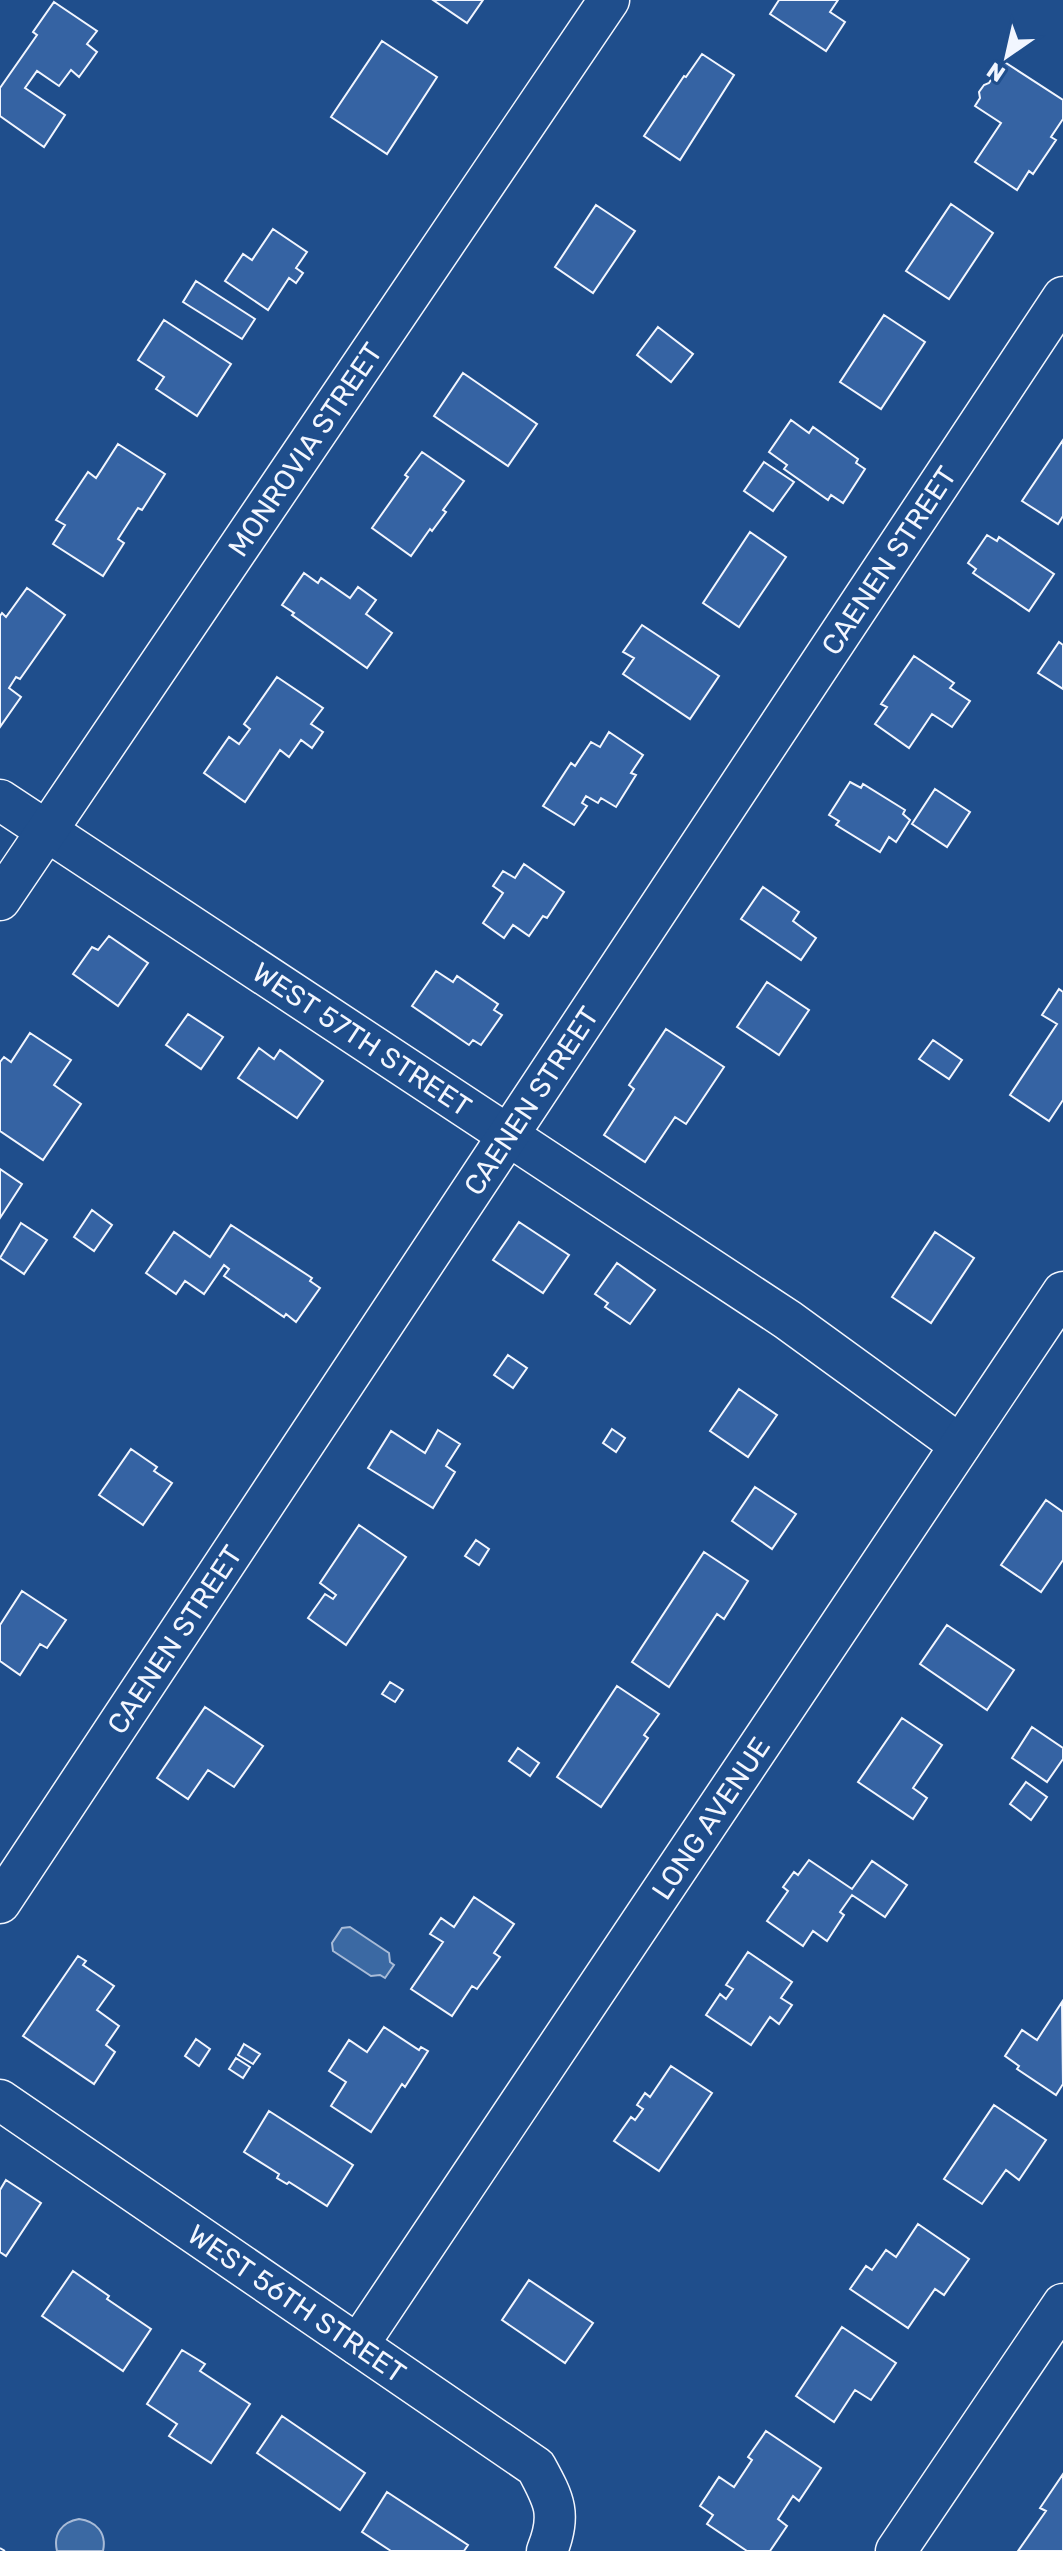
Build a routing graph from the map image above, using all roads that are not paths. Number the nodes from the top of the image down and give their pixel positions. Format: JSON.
{"nodes":[{"id":1,"x":609,"y":0,"type":"edge"},
{"id":2,"x":1063,"y":297,"type":"edge"},
{"id":3,"x":0,"y":800,"type":"edge"},
{"id":4,"x":46,"y":831,"type":"junction"},
{"id":5,"x":0,"y":900,"type":"edge"},
{"id":6,"x":508,"y":1133,"type":"junction"},
{"id":7,"x":1063,"y":1292,"type":"edge"},
{"id":8,"x":960,"y":1445,"type":"junction"},
{"id":9,"x":0,"y":1903,"type":"edge"},
{"id":10,"x":0,"y":2100,"type":"edge"},
{"id":11,"x":1063,"y":2304,"type":"edge"},
{"id":12,"x":358,"y":2345,"type":"junction"},
{"id":13,"x":550,"y":2542,"type":"edge"},
{"id":14,"x":896,"y":2551,"type":"edge"}],
"edges":[{"from":1,"to":4,"type":"street","name":"MONROVIA STREET"},
{"from":2,"to":6,"type":"street","name":"CAENEN STREET"},
{"from":3,"to":4,"type":"street","name":"WEST 57TH STREET"},
{"from":4,"to":5,"type":"street","name":"MONROVIA STREET"},
{"from":4,"to":6,"type":"street","name":"WEST 57TH STREET"},
{"from":6,"to":8,"type":"street","name":"WEST 57TH STREET"},
{"from":6,"to":9,"type":"street","name":"CAENEN STREET"},
{"from":7,"to":8,"type":"street","name":"LONG AVENUE"},
{"from":8,"to":12,"type":"street","name":"LONG AVENUE"},
{"from":10,"to":12,"type":"street","name":"WEST 56TH STREET"},
{"from":11,"to":14,"type":"street"},
{"from":12,"to":13,"type":"street","name":"WEST 56TH STREET"}]}
